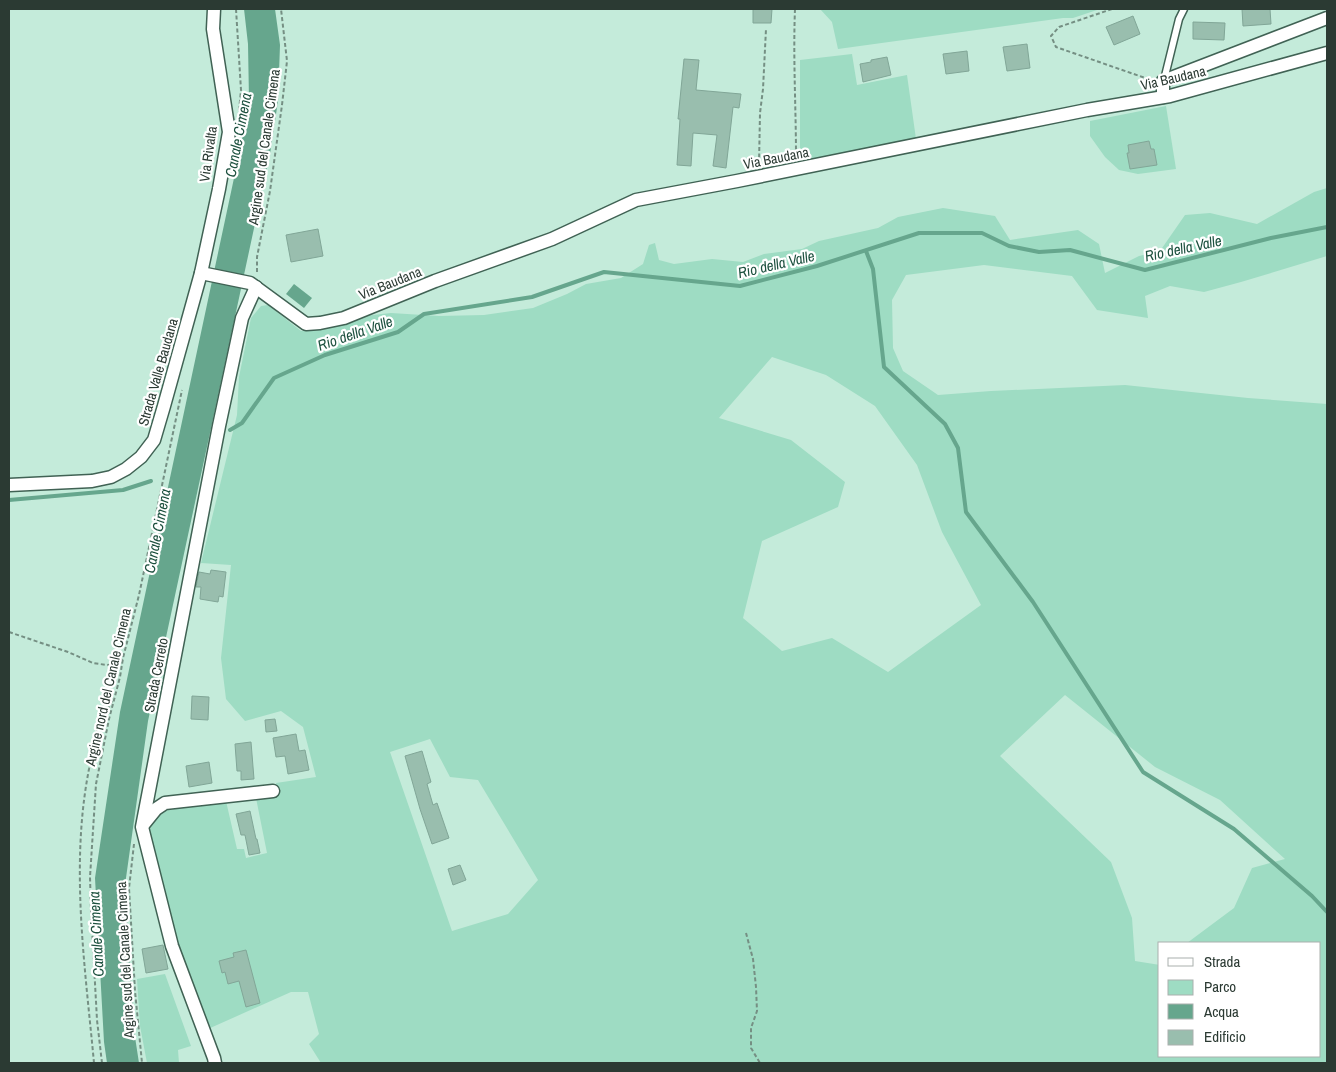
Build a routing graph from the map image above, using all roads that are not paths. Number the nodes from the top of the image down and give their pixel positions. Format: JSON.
{"nodes":[{"id":1,"x":214,"y":9,"type":"edge"},
{"id":2,"x":1184,"y":9,"type":"edge"},
{"id":3,"x":1327,"y":18,"type":"edge"},
{"id":4,"x":1327,"y":53,"type":"edge"},
{"id":5,"x":1163,"y":81,"type":"junction"},
{"id":6,"x":1162,"y":97,"type":"junction"},
{"id":7,"x":205,"y":273,"type":"junction"},
{"id":8,"x":253,"y":285,"type":"junction"},
{"id":9,"x":9,"y":485,"type":"edge"},
{"id":10,"x":273,"y":791,"type":"dead end"},
{"id":11,"x":142,"y":827,"type":"junction"},
{"id":12,"x":215,"y":1063,"type":"edge"}],
"edges":[{"from":1,"to":7,"type":"street","name":"Via Rivalta"},
{"from":2,"to":5,"type":"lane"},
{"from":3,"to":5,"type":"street"},
{"from":4,"to":6,"type":"street","name":"Via Baudana"},
{"from":5,"to":6,"type":"street"},
{"from":6,"to":8,"type":"street","name":"Via Baudana"},
{"from":7,"to":8,"type":"street"},
{"from":7,"to":9,"type":"street","name":"Strada Valle Baudana"},
{"from":8,"to":11,"type":"street","name":"Strada Cerreto"},
{"from":10,"to":11,"type":"street"},
{"from":11,"to":12,"type":"street","name":"Strada Cerreto"}]}
